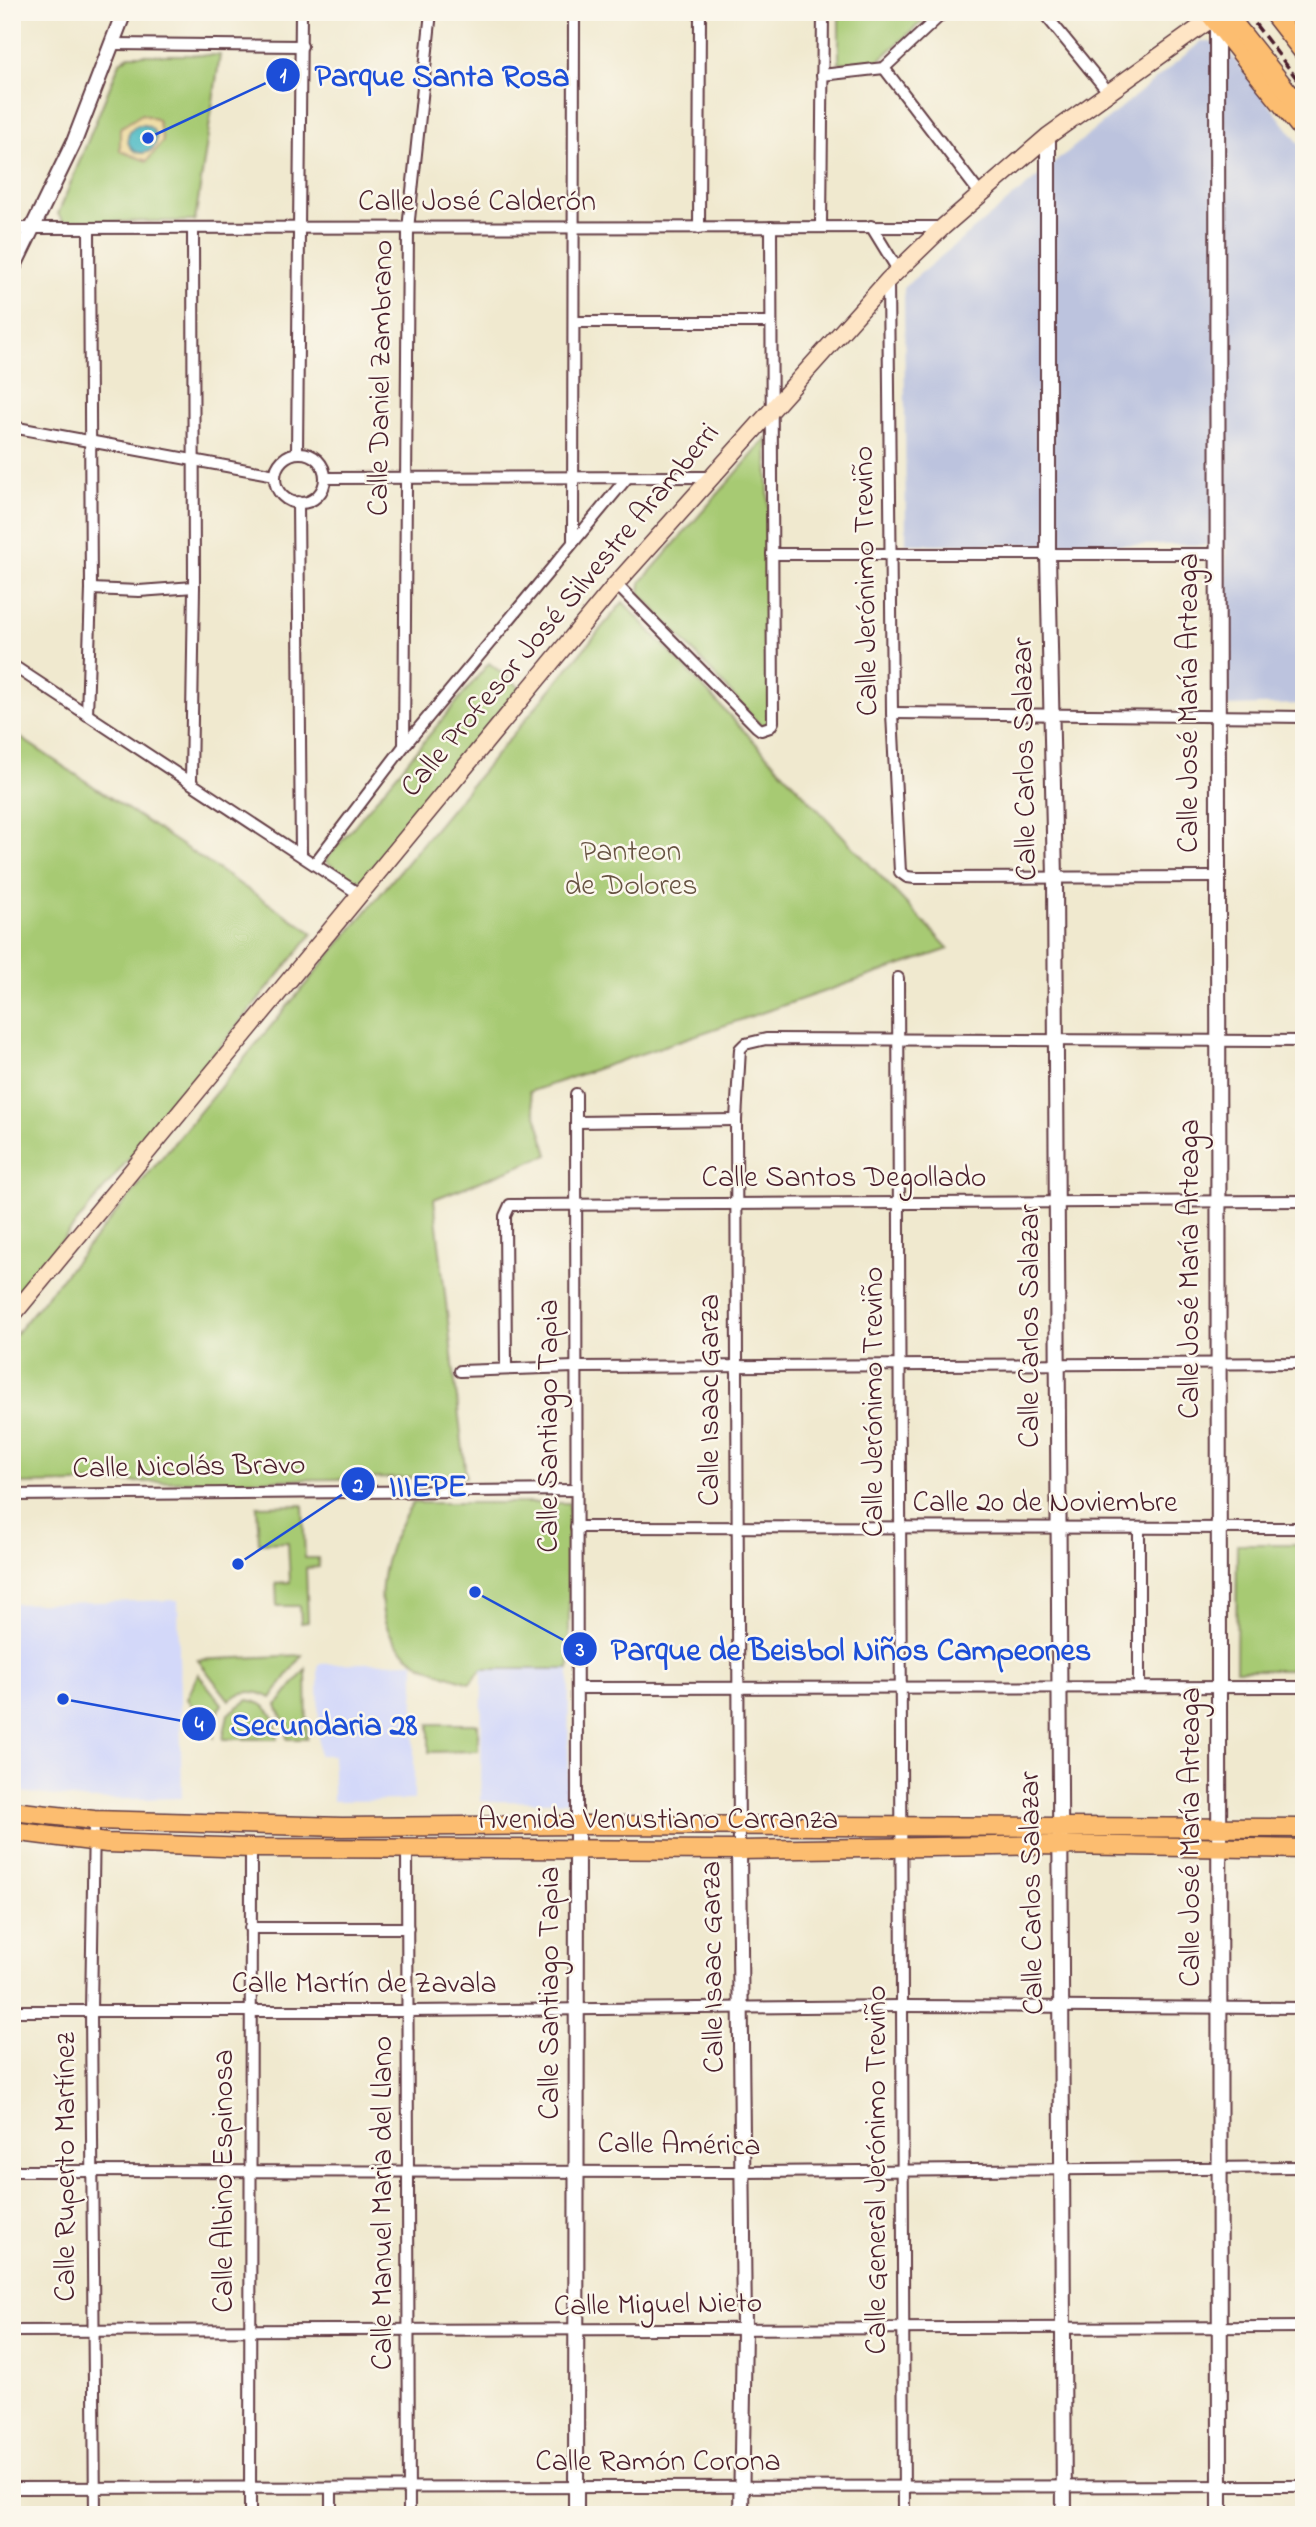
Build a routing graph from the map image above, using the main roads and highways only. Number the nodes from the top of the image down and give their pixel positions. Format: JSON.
{"nodes":[{"id":1,"x":1272,"y":12,"type":"edge"},
{"id":2,"x":1217,"y":16,"type":"edge"},
{"id":3,"x":1304,"y":53,"type":"edge"},
{"id":4,"x":1304,"y":112,"type":"edge"},
{"id":5,"x":1304,"y":132,"type":"edge"},
{"id":6,"x":12,"y":1317,"type":"edge"},
{"id":7,"x":12,"y":1811,"type":"edge"},
{"id":8,"x":1304,"y":1828,"type":"edge"},
{"id":9,"x":12,"y":1831,"type":"edge"},
{"id":10,"x":1304,"y":1849,"type":"edge"}],
"edges":[{"from":1,"to":3,"type":"main road"},
{"from":2,"to":4,"type":"main road"},
{"from":2,"to":5,"type":"main road"},
{"from":2,"to":6,"type":"main road","name":"Calle Profesor José Silvestre Aramberri"},
{"from":7,"to":8,"type":"main road","name":"Avenida Venustiano Carranza"},
{"from":9,"to":10,"type":"main road","name":"Avenida Venustiano Carranza"}]}
